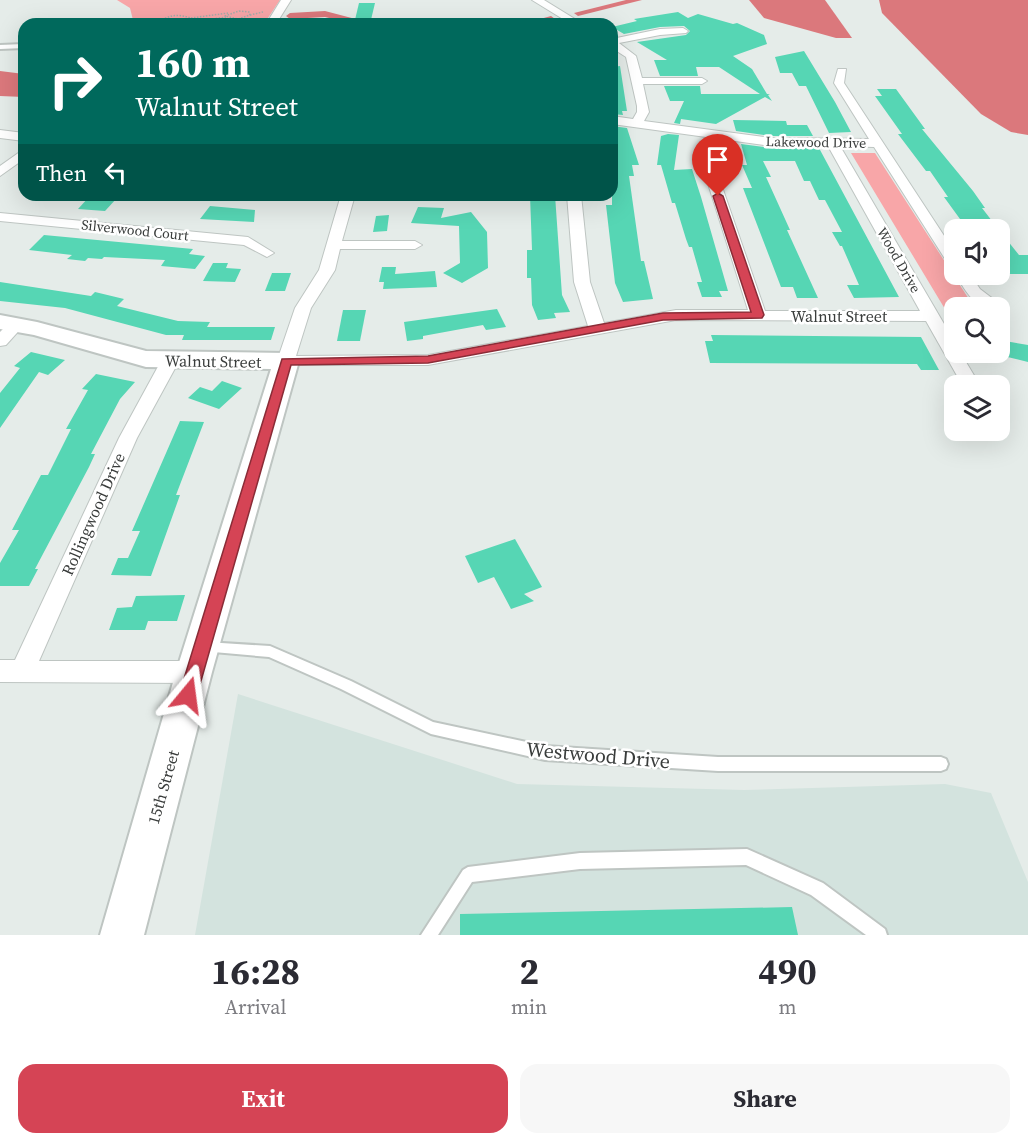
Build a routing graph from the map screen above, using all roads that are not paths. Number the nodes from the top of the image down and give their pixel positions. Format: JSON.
{"nodes":[{"id":1,"x":286,"y":0,"type":"edge"},
{"id":2,"x":537,"y":0,"type":"edge"},
{"id":3,"x":276,"y":18,"type":"edge"},
{"id":4,"x":568,"y":18,"type":"edge"},
{"id":5,"x":683,"y":31,"type":"dead end"},
{"id":6,"x":618,"y":41,"type":"edge"},
{"id":7,"x":18,"y":46,"type":"edge"},
{"id":8,"x":618,"y":46,"type":"edge"},
{"id":9,"x":0,"y":47,"type":"edge"},
{"id":10,"x":842,"y":71,"type":"dead end"},
{"id":11,"x":637,"y":81,"type":"junction"},
{"id":12,"x":702,"y":81,"type":"dead end"},
{"id":13,"x":618,"y":120,"type":"edge"},
{"id":14,"x":637,"y":122,"type":"junction"},
{"id":15,"x":0,"y":134,"type":"edge"},
{"id":16,"x":18,"y":136,"type":"edge"},
{"id":17,"x":832,"y":142,"type":"junction"},
{"id":18,"x":877,"y":143,"type":"junction"},
{"id":19,"x":704,"y":152,"type":"dead end"},
{"id":20,"x":18,"y":158,"type":"edge"},
{"id":21,"x":0,"y":172,"type":"edge"},
{"id":22,"x":346,"y":201,"type":"edge"},
{"id":23,"x":575,"y":201,"type":"edge"},
{"id":24,"x":0,"y":217,"type":"edge"},
{"id":25,"x":334,"y":245,"type":"junction"},
{"id":26,"x":415,"y":245,"type":"dead end"},
{"id":27,"x":944,"y":247,"type":"edge"},
{"id":28,"x":267,"y":253,"type":"dead end"},
{"id":29,"x":969,"y":285,"type":"edge"},
{"id":30,"x":980,"y":297,"type":"edge"},
{"id":31,"x":758,"y":315,"type":"junction"},
{"id":32,"x":931,"y":316,"type":"junction"},
{"id":33,"x":597,"y":328,"type":"junction"},
{"id":34,"x":6,"y":329,"type":"edge"},
{"id":35,"x":170,"y":361,"type":"junction"},
{"id":36,"x":286,"y":361,"type":"junction"},
{"id":37,"x":965,"y":375,"type":"edge"},
{"id":38,"x":199,"y":659,"type":"junction"},
{"id":39,"x":11,"y":670,"type":"edge"},
{"id":40,"x":941,"y":764,"type":"dead end"},
{"id":41,"x":122,"y":935,"type":"edge"},
{"id":42,"x":429,"y":935,"type":"edge"},
{"id":43,"x":879,"y":935,"type":"edge"}],
"edges":[{"from":1,"to":3,"type":"street"},
{"from":2,"to":4,"type":"street"},
{"from":5,"to":6,"type":"street"},
{"from":7,"to":9,"type":"lane"},
{"from":8,"to":11,"type":"street"},
{"from":10,"to":18,"type":"street"},
{"from":11,"to":12,"type":"street"},
{"from":11,"to":14,"type":"street"},
{"from":13,"to":14,"type":"street","name":"Lakewood Drive"},
{"from":14,"to":17,"type":"street","name":"Lakewood Drive"},
{"from":15,"to":16,"type":"street"},
{"from":17,"to":18,"type":"street","name":"Lakewood Drive"},
{"from":17,"to":32,"type":"street","name":"Wood Drive"},
{"from":18,"to":27,"type":"street"},
{"from":19,"to":31,"type":"street"},
{"from":20,"to":21,"type":"street"},
{"from":22,"to":25,"type":"street","name":"15th Street"},
{"from":23,"to":33,"type":"street"},
{"from":24,"to":28,"type":"street","name":"Silverwood Court"},
{"from":25,"to":26,"type":"street"},
{"from":25,"to":36,"type":"street","name":"15th Street"},
{"from":29,"to":30,"type":"street"},
{"from":31,"to":32,"type":"street","name":"Walnut Street"},
{"from":31,"to":33,"type":"street","name":"Walnut Street"},
{"from":32,"to":37,"type":"street","name":"Wood Drive"},
{"from":33,"to":36,"type":"street","name":"Walnut Street"},
{"from":34,"to":35,"type":"street","name":"Walnut Street"},
{"from":35,"to":36,"type":"street","name":"Walnut Street"},
{"from":35,"to":39,"type":"street","name":"Rollingwood Drive"},
{"from":36,"to":38,"type":"street","name":"15th Street"},
{"from":38,"to":39,"type":"street","name":"Westwood Drive"},
{"from":38,"to":40,"type":"lane","name":"Westwood Drive"},
{"from":38,"to":41,"type":"street","name":"15th Street"},
{"from":42,"to":43,"type":"lane"}]}
